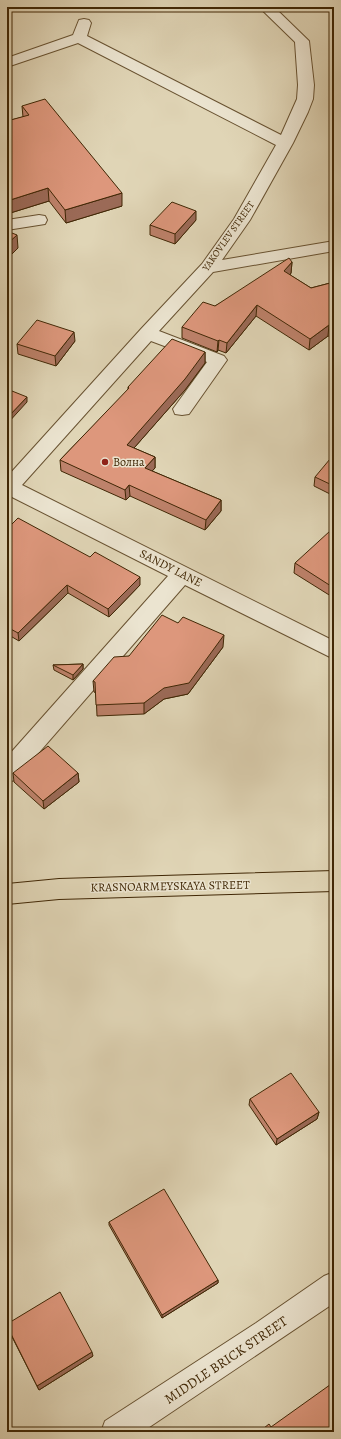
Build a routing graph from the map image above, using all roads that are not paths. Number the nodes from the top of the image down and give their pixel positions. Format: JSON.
{"nodes":[{"id":1,"x":266,"y":7,"type":"edge"},
{"id":2,"x":84,"y":22,"type":"dead end"},
{"id":3,"x":79,"y":38,"type":"junction"},
{"id":4,"x":7,"y":63,"type":"edge"},
{"id":5,"x":285,"y":143,"type":"junction"},
{"id":6,"x":39,"y":220,"type":"dead end"},
{"id":7,"x":7,"y":225,"type":"edge"},
{"id":8,"x":334,"y":246,"type":"edge"},
{"id":9,"x":208,"y":268,"type":"junction"},
{"id":10,"x":147,"y":333,"type":"junction"},
{"id":11,"x":182,"y":409,"type":"dead end"},
{"id":12,"x":8,"y":488,"type":"edge"},
{"id":13,"x":182,"y":574,"type":"junction"},
{"id":14,"x":332,"y":647,"type":"edge"},
{"id":15,"x":7,"y":773,"type":"edge"},
{"id":16,"x":334,"y":882,"type":"edge"},
{"id":17,"x":7,"y":894,"type":"edge"},
{"id":18,"x":334,"y":1286,"type":"edge"},
{"id":19,"x":116,"y":1432,"type":"edge"}],
"edges":[{"from":1,"to":5,"type":"street","name":"YAKOVLEV STREET"},
{"from":2,"to":3,"type":"street"},
{"from":3,"to":4,"type":"street"},
{"from":3,"to":5,"type":"street"},
{"from":5,"to":9,"type":"street","name":"YAKOVLEV STREET"},
{"from":6,"to":7,"type":"street"},
{"from":8,"to":9,"type":"street"},
{"from":9,"to":10,"type":"street","name":"YAKOVLEV STREET"},
{"from":10,"to":11,"type":"street"},
{"from":10,"to":12,"type":"street","name":"YAKOVLEV STREET"},
{"from":12,"to":13,"type":"street","name":"SANDY LANE"},
{"from":13,"to":14,"type":"street","name":"SANDY LANE"},
{"from":13,"to":15,"type":"street"},
{"from":16,"to":17,"type":"main road","name":"KRASNOARMEYSKAYA STREET"},
{"from":18,"to":19,"type":"street","name":"MIDDLE BRICK STREET"}]}
